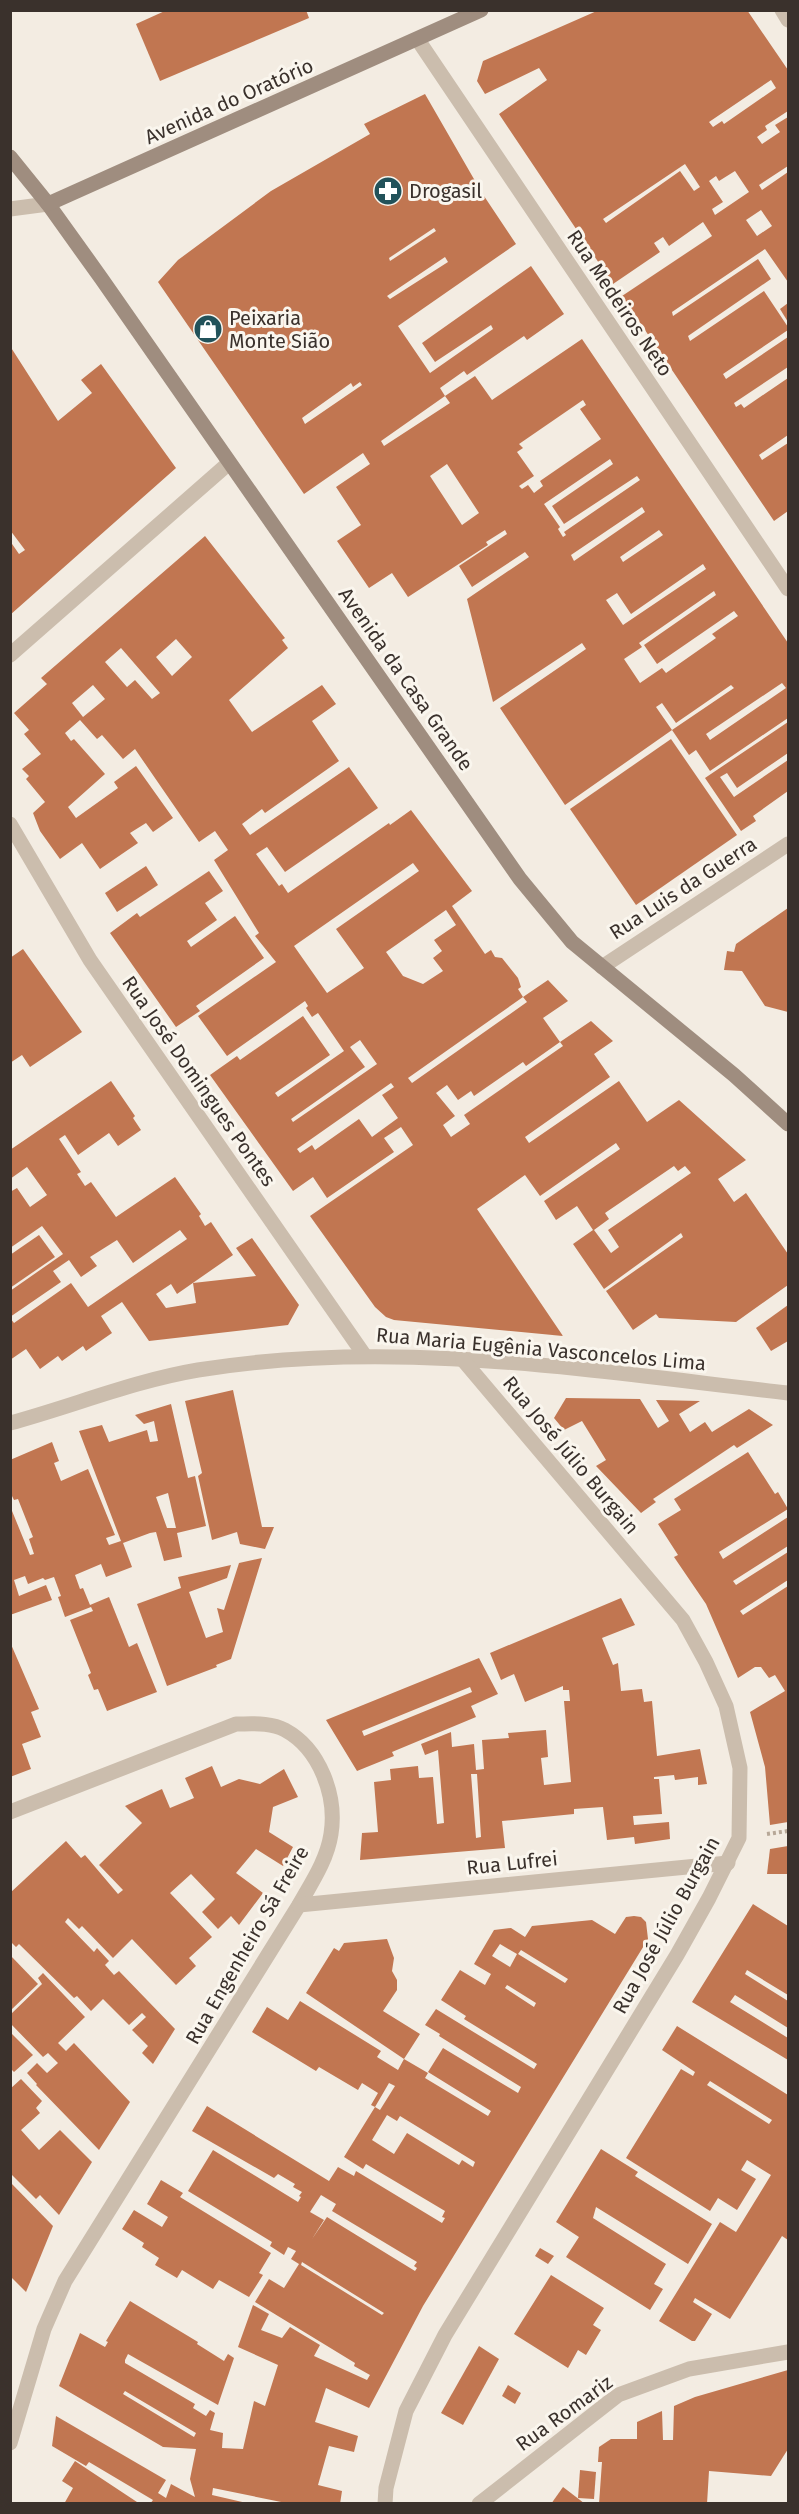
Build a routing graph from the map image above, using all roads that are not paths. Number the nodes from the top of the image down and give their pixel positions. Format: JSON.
{"nodes":[{"id":1,"x":481,"y":10,"type":"edge"},
{"id":2,"x":782,"y":10,"type":"edge"},
{"id":3,"x":789,"y":20,"type":"edge"},
{"id":4,"x":418,"y":40,"type":"junction"},
{"id":5,"x":10,"y":157,"type":"edge"},
{"id":6,"x":48,"y":204,"type":"junction"},
{"id":7,"x":10,"y":209,"type":"edge"},
{"id":8,"x":229,"y":464,"type":"junction"},
{"id":9,"x":789,"y":589,"type":"edge"},
{"id":10,"x":10,"y":655,"type":"edge"},
{"id":11,"x":10,"y":824,"type":"edge"},
{"id":12,"x":789,"y":844,"type":"edge"},
{"id":13,"x":602,"y":967,"type":"junction"},
{"id":14,"x":789,"y":1124,"type":"edge"},
{"id":15,"x":364,"y":1356,"type":"junction"},
{"id":16,"x":463,"y":1360,"type":"junction"},
{"id":17,"x":789,"y":1393,"type":"edge"},
{"id":18,"x":10,"y":1423,"type":"edge"},
{"id":19,"x":10,"y":1812,"type":"edge"},
{"id":20,"x":728,"y":1863,"type":"junction"},
{"id":21,"x":299,"y":1905,"type":"junction"},
{"id":22,"x":789,"y":2352,"type":"edge"},
{"id":23,"x":10,"y":2443,"type":"edge"},
{"id":24,"x":385,"y":2504,"type":"edge"},
{"id":25,"x":478,"y":2504,"type":"edge"}],
"edges":[{"from":1,"to":4,"type":"main road","name":"Avenida do Oratório"},
{"from":2,"to":3,"type":"street"},
{"from":4,"to":6,"type":"main road","name":"Avenida do Oratório"},
{"from":4,"to":9,"type":"street","name":"Rua Medeiros Neto"},
{"from":5,"to":6,"type":"main road"},
{"from":6,"to":7,"type":"street"},
{"from":6,"to":8,"type":"main road","name":"Avenida da Casa Grande"},
{"from":8,"to":10,"type":"street"},
{"from":8,"to":13,"type":"main road","name":"Avenida da Casa Grande"},
{"from":11,"to":15,"type":"street","name":"Rua José Domingues Pontes"},
{"from":12,"to":13,"type":"street","name":"Rua Luis da Guerra"},
{"from":13,"to":14,"type":"main road","name":"Avenida da Casa Grande"},
{"from":15,"to":16,"type":"street","name":"Rua Maria Eugênia Vasconcelos Lima"},
{"from":15,"to":18,"type":"street","name":"Rua Maria Eugênia Vasconcelos Lima"},
{"from":16,"to":17,"type":"street","name":"Rua Maria Eugênia Vasconcelos Lima"},
{"from":16,"to":20,"type":"street","name":"Rua José Júlio Burgain"},
{"from":19,"to":21,"type":"street","name":"Rua Engenheiro Sá Freire"},
{"from":20,"to":21,"type":"street","name":"Rua Lufrei"},
{"from":20,"to":24,"type":"street","name":"Rua José Júlio Burgain"},
{"from":21,"to":23,"type":"street","name":"Rua Engenheiro Sá Freire"},
{"from":22,"to":25,"type":"street","name":"Rua Romariz"}]}
